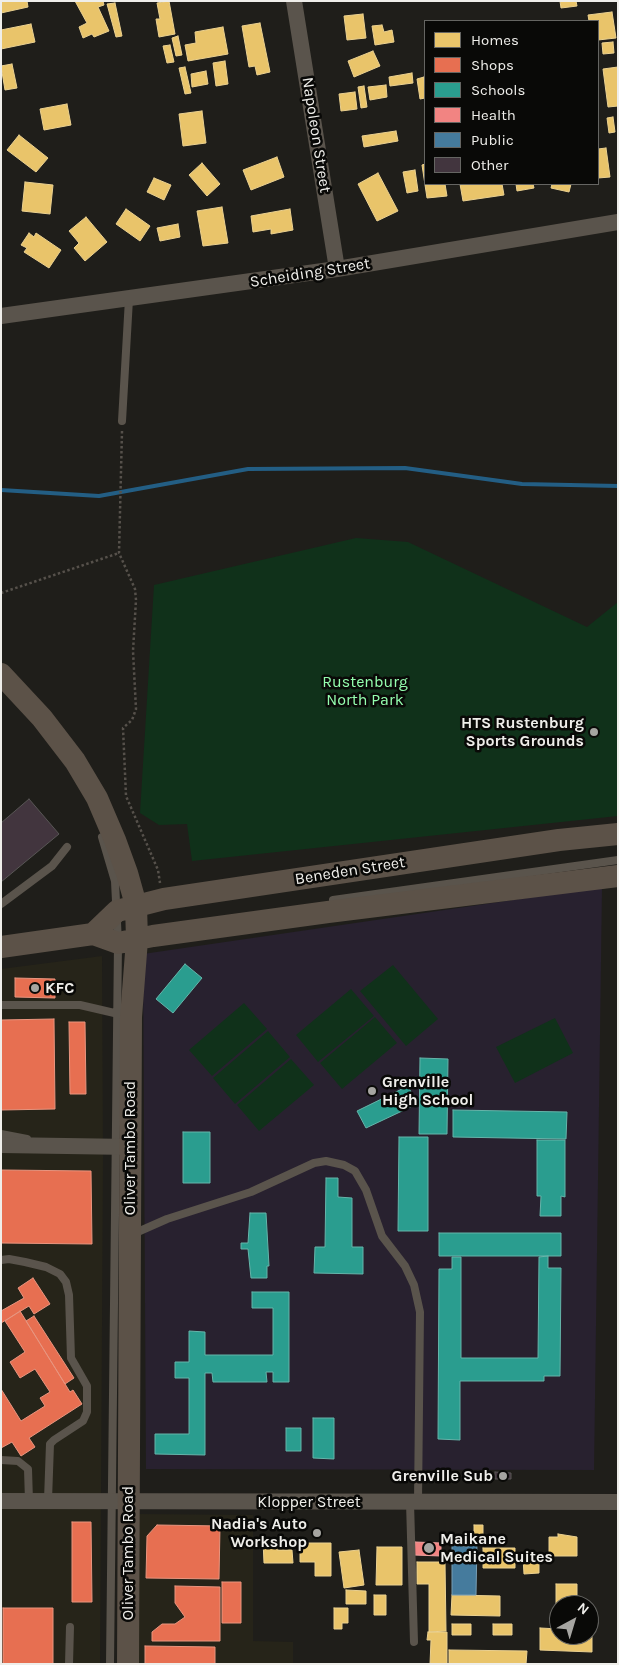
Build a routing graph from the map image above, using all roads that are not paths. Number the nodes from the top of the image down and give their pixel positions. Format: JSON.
{"nodes":[{"id":1,"x":294,"y":1,"type":"edge"},
{"id":2,"x":618,"y":222,"type":"edge"},
{"id":3,"x":337,"y":269,"type":"junction"},
{"id":4,"x":129,"y":299,"type":"junction"},
{"id":5,"x":1,"y":316,"type":"edge"},
{"id":6,"x":122,"y":421,"type":"road end"},
{"id":7,"x":1,"y":674,"type":"edge"},
{"id":8,"x":99,"y":829,"type":"dead end"},
{"id":9,"x":618,"y":834,"type":"edge"},
{"id":10,"x":67,"y":847,"type":"dead end"},
{"id":11,"x":618,"y":860,"type":"edge"},
{"id":12,"x":618,"y":876,"type":"edge"},
{"id":13,"x":324,"y":902,"type":"dead end"},
{"id":14,"x":1,"y":904,"type":"edge"},
{"id":15,"x":129,"y":927,"type":"junction"},
{"id":16,"x":1,"y":947,"type":"edge"},
{"id":17,"x":1,"y":1005,"type":"edge"},
{"id":18,"x":125,"y":1016,"type":"junction"},
{"id":19,"x":1,"y":1134,"type":"edge"},
{"id":20,"x":1,"y":1145,"type":"edge"},
{"id":21,"x":61,"y":1146,"type":"junction"},
{"id":22,"x":124,"y":1147,"type":"junction"},
{"id":23,"x":130,"y":1236,"type":"junction"},
{"id":24,"x":1,"y":1260,"type":"edge"},
{"id":25,"x":1,"y":1460,"type":"edge"},
{"id":26,"x":48,"y":1500,"type":"junction"},
{"id":27,"x":1,"y":1501,"type":"edge"},
{"id":28,"x":29,"y":1501,"type":"junction"},
{"id":29,"x":120,"y":1501,"type":"junction"},
{"id":30,"x":414,"y":1502,"type":"junction"},
{"id":31,"x":618,"y":1502,"type":"edge"},
{"id":32,"x":70,"y":1627,"type":"dead end"},
{"id":33,"x":414,"y":1642,"type":"dead end"},
{"id":34,"x":69,"y":1664,"type":"edge"},
{"id":35,"x":110,"y":1664,"type":"edge"},
{"id":36,"x":128,"y":1664,"type":"edge"}],
"edges":[{"from":1,"to":3,"type":"street","name":"Napoleon Street"},
{"from":2,"to":3,"type":"street","name":"Scheiding Street"},
{"from":3,"to":4,"type":"street","name":"Scheiding Street"},
{"from":4,"to":5,"type":"street","name":"Scheiding Street"},
{"from":4,"to":6,"type":"lane"},
{"from":7,"to":15,"type":"main road","name":"Oliver Tambo Road"},
{"from":8,"to":15,"type":"lane"},
{"from":9,"to":15,"type":"main road","name":"Beneden Street"},
{"from":10,"to":14,"type":"lane"},
{"from":11,"to":13,"type":"lane"},
{"from":12,"to":15,"type":"main road"},
{"from":15,"to":16,"type":"main road"},
{"from":15,"to":18,"type":"main road","name":"Oliver Tambo Road"},
{"from":17,"to":18,"type":"lane"},
{"from":18,"to":22,"type":"main road","name":"Oliver Tambo Road"},
{"from":19,"to":21,"type":"lane"},
{"from":20,"to":21,"type":"street"},
{"from":21,"to":22,"type":"street"},
{"from":22,"to":23,"type":"main road","name":"Oliver Tambo Road"},
{"from":22,"to":29,"type":"lane"},
{"from":23,"to":29,"type":"main road","name":"Oliver Tambo Road"},
{"from":23,"to":30,"type":"lane"},
{"from":24,"to":26,"type":"lane"},
{"from":25,"to":28,"type":"lane"},
{"from":26,"to":28,"type":"street","name":"Klopper Street"},
{"from":26,"to":29,"type":"street","name":"Klopper Street"},
{"from":27,"to":28,"type":"street","name":"Klopper Street"},
{"from":29,"to":30,"type":"street","name":"Klopper Street"},
{"from":29,"to":35,"type":"lane"},
{"from":29,"to":36,"type":"main road","name":"Oliver Tambo Road"},
{"from":30,"to":31,"type":"street","name":"Klopper Street"},
{"from":30,"to":33,"type":"lane"},
{"from":32,"to":34,"type":"lane"}]}
